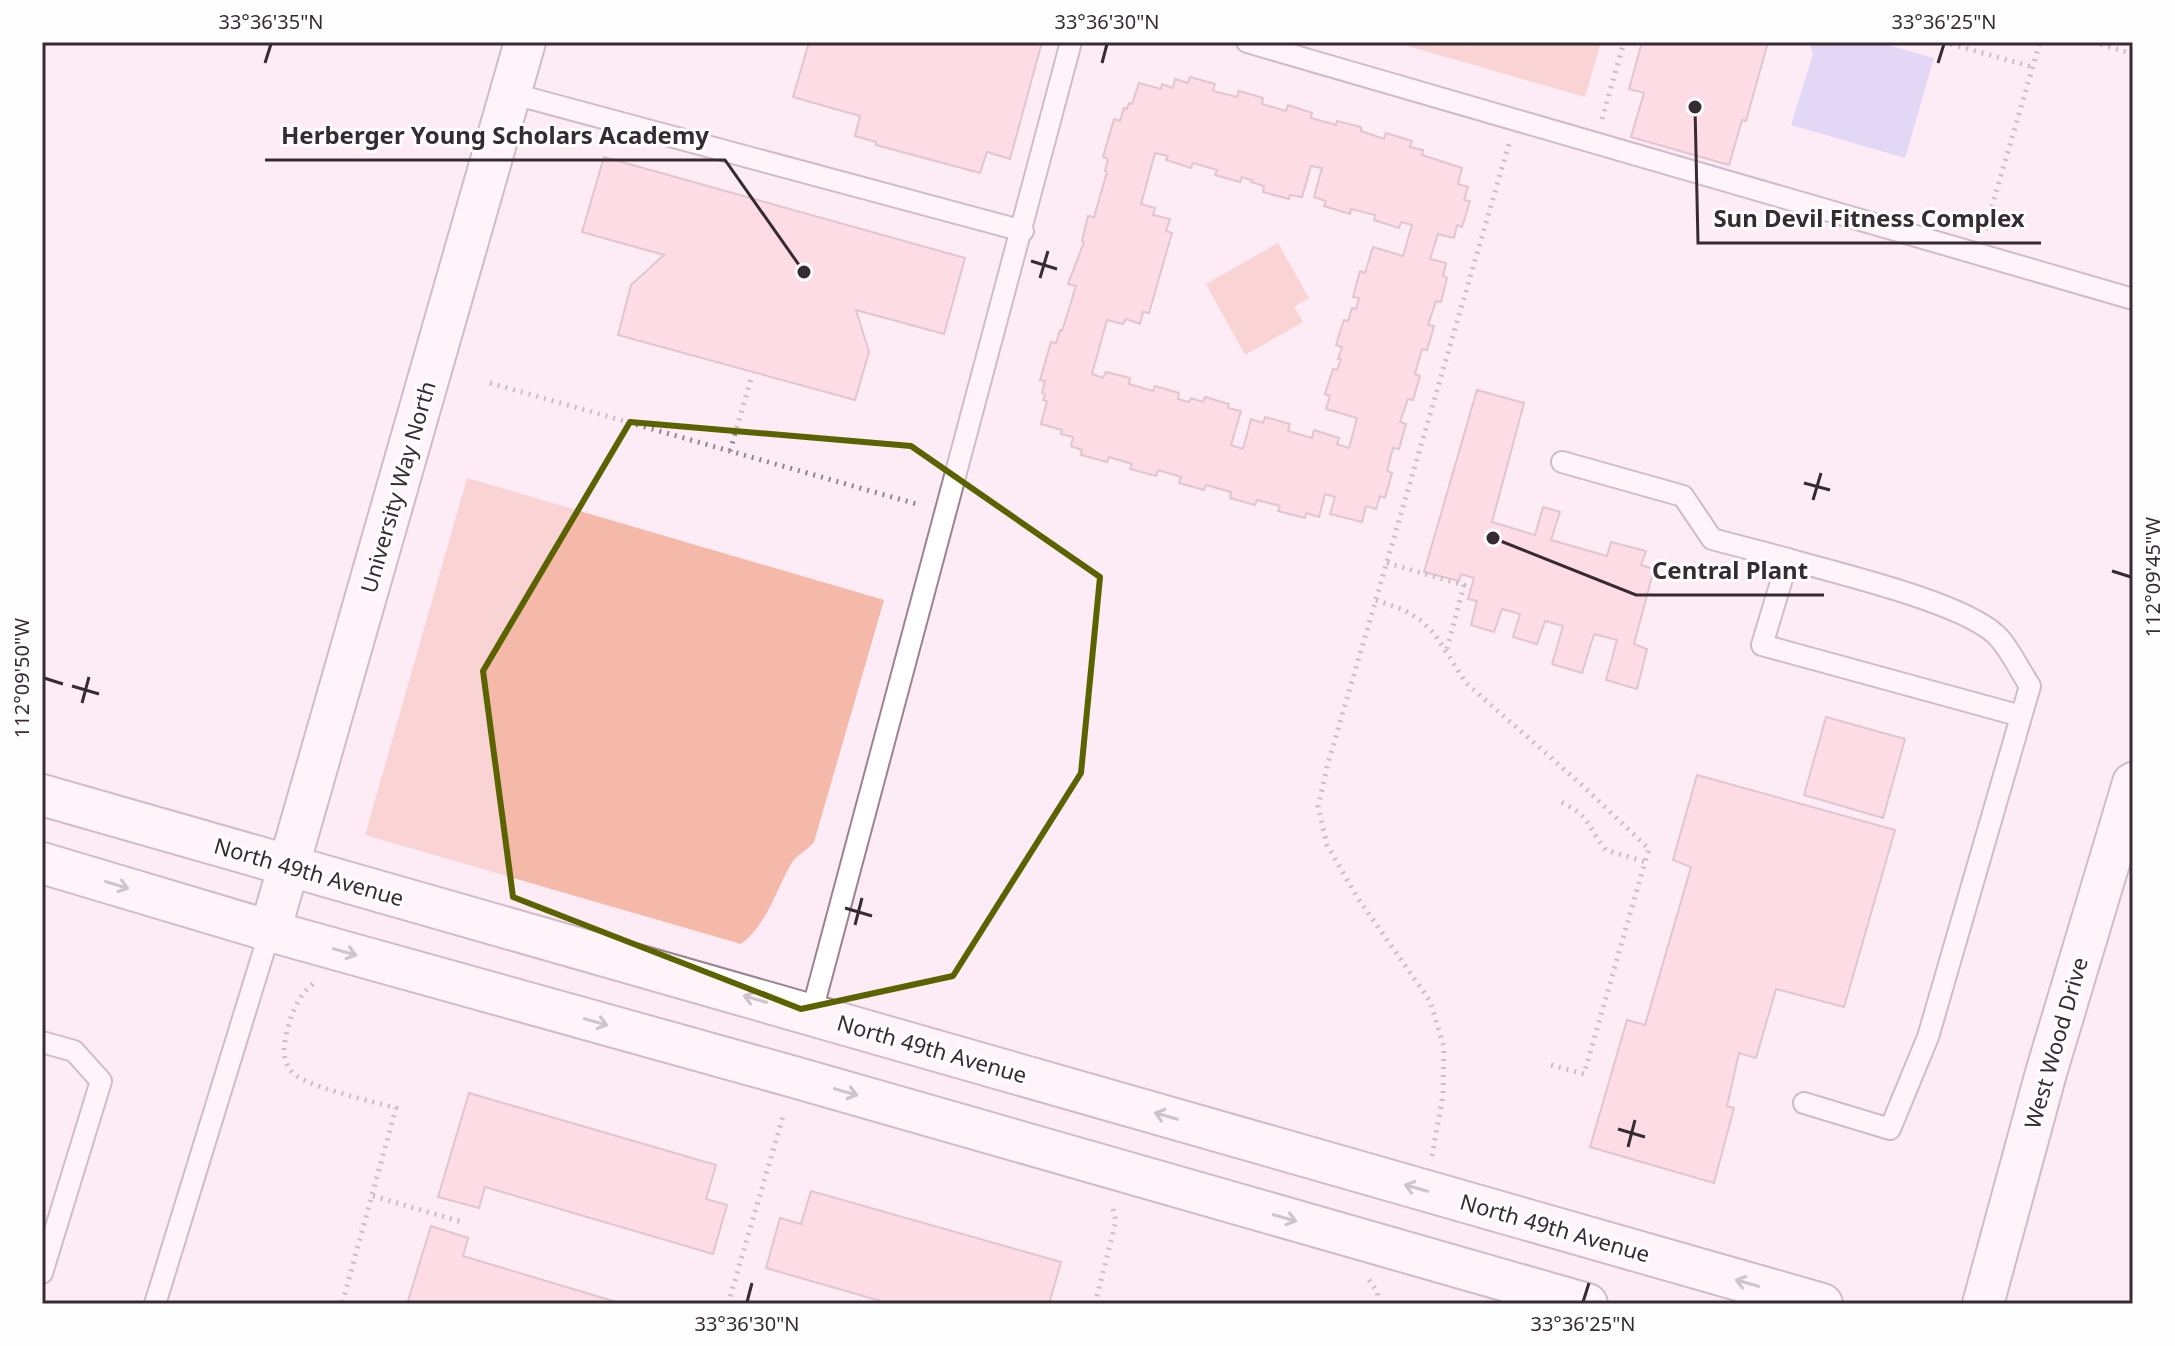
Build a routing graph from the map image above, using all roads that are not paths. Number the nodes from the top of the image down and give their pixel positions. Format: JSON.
{"nodes":[{"id":1,"x":525,"y":42,"type":"edge"},
{"id":2,"x":1071,"y":42,"type":"edge"},
{"id":3,"x":1247,"y":42,"type":"edge"},
{"id":4,"x":510,"y":93,"type":"junction"},
{"id":5,"x":1023,"y":231,"type":"junction"},
{"id":6,"x":2133,"y":299,"type":"edge"},
{"id":7,"x":1562,"y":462,"type":"dead end"},
{"id":8,"x":1788,"y":559,"type":"junction"},
{"id":9,"x":2021,"y":716,"type":"junction"},
{"id":10,"x":2133,"y":783,"type":"edge"},
{"id":11,"x":42,"y":795,"type":"edge"},
{"id":12,"x":42,"y":863,"type":"edge"},
{"id":13,"x":289,"y":866,"type":"junction"},
{"id":14,"x":270,"y":931,"type":"junction"},
{"id":15,"x":811,"y":1015,"type":"junction"},
{"id":16,"x":42,"y":1042,"type":"edge"},
{"id":17,"x":1804,"y":1103,"type":"dead end"},
{"id":18,"x":42,"y":1273,"type":"edge"},
{"id":19,"x":155,"y":1304,"type":"edge"},
{"id":20,"x":1587,"y":1304,"type":"edge"},
{"id":21,"x":1822,"y":1304,"type":"edge"},
{"id":22,"x":1983,"y":1304,"type":"edge"}],
"edges":[{"from":1,"to":4,"type":"street","name":"University Way North"},
{"from":2,"to":5,"type":"lane"},
{"from":3,"to":6,"type":"lane"},
{"from":4,"to":5,"type":"lane"},
{"from":4,"to":13,"type":"street","name":"University Way North"},
{"from":5,"to":15,"type":"lane"},
{"from":7,"to":8,"type":"lane"},
{"from":8,"to":9,"type":"lane"},
{"from":8,"to":9,"type":"lane"},
{"from":9,"to":17,"type":"lane"},
{"from":10,"to":22,"type":"street","name":"West Wood Drive"},
{"from":11,"to":13,"type":"street","name":"North 49th Avenue"},
{"from":12,"to":14,"type":"street","one_way":true},
{"from":13,"to":14,"type":"street","name":"University Way North"},
{"from":15,"to":13,"type":"street","name":"North 49th Avenue","one_way":true},
{"from":14,"to":19,"type":"lane"},
{"from":14,"to":20,"type":"street","one_way":true},
{"from":21,"to":15,"type":"street","name":"North 49th Avenue","one_way":true},
{"from":16,"to":18,"type":"lane"}]}
